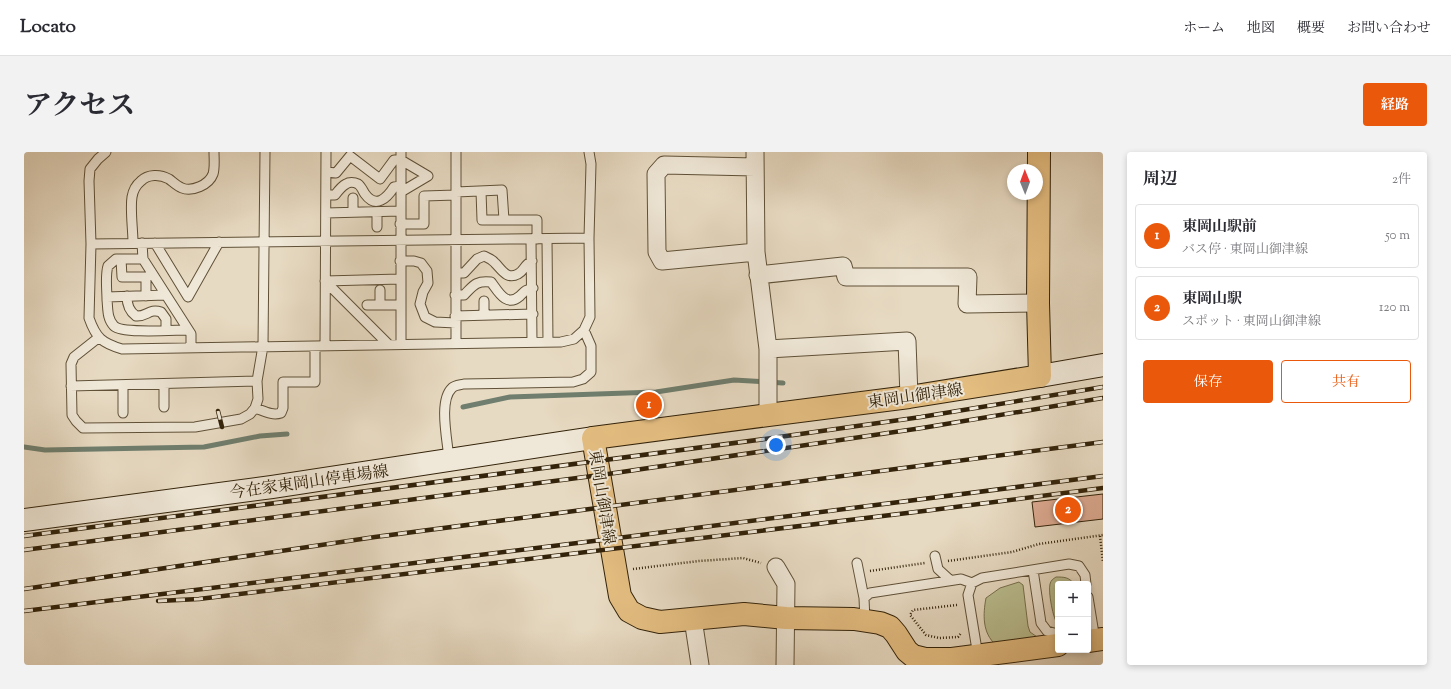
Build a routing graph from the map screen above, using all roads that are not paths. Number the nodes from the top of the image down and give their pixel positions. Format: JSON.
{"nodes":[{"id":1,"x":106,"y":152,"type":"edge"},
{"id":2,"x":214,"y":152,"type":"edge"},
{"id":3,"x":265,"y":152,"type":"edge"},
{"id":4,"x":326,"y":152,"type":"edge"},
{"id":5,"x":456,"y":152,"type":"edge"},
{"id":6,"x":589,"y":152,"type":"edge"},
{"id":7,"x":1039,"y":152,"type":"edge"},
{"id":8,"x":401,"y":156,"type":"edge"},
{"id":9,"x":755,"y":160,"type":"edge"},
{"id":10,"x":326,"y":172,"type":"junction"},
{"id":11,"x":401,"y":189,"type":"junction"},
{"id":12,"x":481,"y":191,"type":"junction"},
{"id":13,"x":456,"y":193,"type":"junction"},
{"id":14,"x":326,"y":195,"type":"junction"},
{"id":15,"x":352,"y":198,"type":"dead end"},
{"id":16,"x":400,"y":211,"type":"junction"},
{"id":17,"x":353,"y":212,"type":"junction"},
{"id":18,"x":377,"y":212,"type":"junction"},
{"id":19,"x":326,"y":213,"type":"junction"},
{"id":20,"x":504,"y":220,"type":"junction"},
{"id":21,"x":400,"y":224,"type":"junction"},
{"id":22,"x":377,"y":226,"type":"dead end"},
{"id":23,"x":590,"y":238,"type":"junction"},
{"id":24,"x":539,"y":239,"type":"junction"},
{"id":25,"x":400,"y":240,"type":"junction"},
{"id":26,"x":456,"y":240,"type":"junction"},
{"id":27,"x":324,"y":241,"type":"junction"},
{"id":28,"x":219,"y":242,"type":"junction"},
{"id":29,"x":264,"y":242,"type":"junction"},
{"id":30,"x":138,"y":243,"type":"junction"},
{"id":31,"x":155,"y":243,"type":"junction"},
{"id":32,"x":91,"y":244,"type":"junction"},
{"id":33,"x":756,"y":252,"type":"junction"},
{"id":34,"x":121,"y":259,"type":"junction"},
{"id":35,"x":143,"y":259,"type":"junction"},
{"id":36,"x":400,"y":261,"type":"junction"},
{"id":37,"x":532,"y":261,"type":"junction"},
{"id":38,"x":456,"y":273,"type":"junction"},
{"id":39,"x":758,"y":275,"type":"junction"},
{"id":40,"x":400,"y":280,"type":"junction"},
{"id":41,"x":325,"y":281,"type":"junction"},
{"id":42,"x":532,"y":288,"type":"junction"},
{"id":43,"x":380,"y":290,"type":"dead end"},
{"id":44,"x":165,"y":295,"type":"junction"},
{"id":45,"x":455,"y":295,"type":"junction"},
{"id":46,"x":127,"y":296,"type":"junction"},
{"id":47,"x":146,"y":296,"type":"junction"},
{"id":48,"x":107,"y":297,"type":"junction"},
{"id":49,"x":484,"y":301,"type":"dead end"},
{"id":50,"x":1038,"y":303,"type":"junction"},
{"id":51,"x":367,"y":305,"type":"dead end"},
{"id":52,"x":380,"y":305,"type":"junction"},
{"id":53,"x":400,"y":305,"type":"junction"},
{"id":54,"x":532,"y":314,"type":"junction"},
{"id":55,"x":484,"y":315,"type":"junction"},
{"id":56,"x":455,"y":319,"type":"junction"},
{"id":57,"x":166,"y":330,"type":"junction"},
{"id":58,"x":188,"y":330,"type":"junction"},
{"id":59,"x":584,"y":330,"type":"junction"},
{"id":60,"x":98,"y":338,"type":"junction"},
{"id":61,"x":532,"y":342,"type":"junction"},
{"id":62,"x":548,"y":342,"type":"junction"},
{"id":63,"x":456,"y":343,"type":"junction"},
{"id":64,"x":388,"y":344,"type":"junction"},
{"id":65,"x":401,"y":344,"type":"junction"},
{"id":66,"x":325,"y":345,"type":"junction"},
{"id":67,"x":263,"y":346,"type":"junction"},
{"id":68,"x":315,"y":346,"type":"junction"},
{"id":69,"x":191,"y":347,"type":"junction"},
{"id":70,"x":768,"y":348,"type":"junction"},
{"id":71,"x":1103,"y":364,"type":"edge"},
{"id":72,"x":1040,"y":376,"type":"junction"},
{"id":73,"x":257,"y":381,"type":"junction"},
{"id":74,"x":123,"y":384,"type":"junction"},
{"id":75,"x":164,"y":384,"type":"junction"},
{"id":76,"x":71,"y":386,"type":"junction"},
{"id":77,"x":909,"y":398,"type":"junction"},
{"id":78,"x":164,"y":407,"type":"dead end"},
{"id":79,"x":255,"y":408,"type":"junction"},
{"id":80,"x":123,"y":413,"type":"dead end"},
{"id":81,"x":768,"y":415,"type":"junction"},
{"id":82,"x":593,"y":438,"type":"junction"},
{"id":83,"x":449,"y":460,"type":"junction"},
{"id":84,"x":24,"y":520,"type":"edge"},
{"id":85,"x":935,"y":559,"type":"road end"},
{"id":86,"x":857,"y":563,"type":"dead end"},
{"id":87,"x":776,"y":567,"type":"road end"},
{"id":88,"x":1033,"y":570,"type":"junction"},
{"id":89,"x":952,"y":580,"type":"junction"},
{"id":90,"x":1086,"y":581,"type":"edge"},
{"id":91,"x":972,"y":583,"type":"junction"},
{"id":92,"x":864,"y":598,"type":"junction"},
{"id":93,"x":1091,"y":617,"type":"edge"},
{"id":94,"x":786,"y":618,"type":"junction"},
{"id":95,"x":693,"y":619,"type":"junction"},
{"id":96,"x":865,"y":621,"type":"junction"},
{"id":97,"x":1055,"y":633,"type":"edge"},
{"id":98,"x":1095,"y":640,"type":"edge"},
{"id":99,"x":1055,"y":646,"type":"edge"},
{"id":100,"x":978,"y":660,"type":"edge"},
{"id":101,"x":700,"y":665,"type":"edge"},
{"id":102,"x":785,"y":665,"type":"edge"}],
"edges":[{"from":1,"to":32,"type":"lane"},
{"from":2,"to":30,"type":"lane"},
{"from":3,"to":29,"type":"lane"},
{"from":4,"to":10,"type":"lane"},
{"from":5,"to":13,"type":"lane"},
{"from":6,"to":23,"type":"lane"},
{"from":7,"to":50,"type":"main road"},
{"from":8,"to":10,"type":"lane"},
{"from":8,"to":11,"type":"lane"},
{"from":8,"to":11,"type":"lane"},
{"from":9,"to":33,"type":"street"},
{"from":9,"to":33,"type":"street"},
{"from":10,"to":14,"type":"lane"},
{"from":11,"to":14,"type":"lane"},
{"from":11,"to":16,"type":"lane"},
{"from":12,"to":13,"type":"lane"},
{"from":12,"to":20,"type":"lane"},
{"from":12,"to":20,"type":"lane"},
{"from":13,"to":21,"type":"lane"},
{"from":13,"to":26,"type":"lane"},
{"from":14,"to":19,"type":"lane"},
{"from":15,"to":17,"type":"lane"},
{"from":16,"to":18,"type":"lane"},
{"from":16,"to":21,"type":"lane"},
{"from":17,"to":18,"type":"lane"},
{"from":17,"to":19,"type":"lane"},
{"from":18,"to":22,"type":"lane"},
{"from":19,"to":27,"type":"lane"},
{"from":20,"to":24,"type":"lane"},
{"from":21,"to":25,"type":"lane"},
{"from":23,"to":24,"type":"lane"},
{"from":23,"to":59,"type":"lane"},
{"from":24,"to":26,"type":"lane"},
{"from":24,"to":37,"type":"lane"},
{"from":24,"to":62,"type":"lane"},
{"from":25,"to":26,"type":"lane"},
{"from":25,"to":27,"type":"lane"},
{"from":25,"to":36,"type":"lane"},
{"from":26,"to":38,"type":"lane"},
{"from":27,"to":29,"type":"lane"},
{"from":27,"to":41,"type":"lane"},
{"from":28,"to":29,"type":"lane"},
{"from":28,"to":31,"type":"lane"},
{"from":28,"to":31,"type":"lane"},
{"from":29,"to":67,"type":"lane"},
{"from":30,"to":31,"type":"lane"},
{"from":30,"to":32,"type":"lane"},
{"from":30,"to":35,"type":"lane"},
{"from":32,"to":60,"type":"lane"},
{"from":33,"to":39,"type":"street"},
{"from":34,"to":35,"type":"lane"},
{"from":34,"to":47,"type":"lane"},
{"from":34,"to":48,"type":"lane"},
{"from":35,"to":44,"type":"lane"},
{"from":36,"to":40,"type":"lane"},
{"from":36,"to":56,"type":"lane"},
{"from":37,"to":38,"type":"lane"},
{"from":37,"to":42,"type":"lane"},
{"from":38,"to":45,"type":"lane"},
{"from":39,"to":50,"type":"street"},
{"from":39,"to":70,"type":"street"},
{"from":40,"to":41,"type":"lane"},
{"from":40,"to":53,"type":"lane"},
{"from":41,"to":64,"type":"lane"},
{"from":41,"to":66,"type":"lane"},
{"from":42,"to":45,"type":"lane"},
{"from":42,"to":54,"type":"lane"},
{"from":43,"to":52,"type":"lane"},
{"from":44,"to":47,"type":"lane"},
{"from":44,"to":58,"type":"lane"},
{"from":45,"to":56,"type":"lane"},
{"from":46,"to":47,"type":"lane"},
{"from":46,"to":48,"type":"lane"},
{"from":46,"to":57,"type":"lane"},
{"from":48,"to":57,"type":"lane"},
{"from":49,"to":55,"type":"lane"},
{"from":50,"to":72,"type":"main road"},
{"from":51,"to":52,"type":"lane"},
{"from":52,"to":53,"type":"lane"},
{"from":53,"to":65,"type":"lane"},
{"from":54,"to":55,"type":"lane"},
{"from":54,"to":61,"type":"lane"},
{"from":55,"to":56,"type":"lane"},
{"from":56,"to":63,"type":"lane"},
{"from":57,"to":58,"type":"lane"},
{"from":58,"to":69,"type":"lane"},
{"from":59,"to":62,"type":"lane"},
{"from":59,"to":83,"type":"lane"},
{"from":60,"to":69,"type":"lane"},
{"from":60,"to":76,"type":"lane"},
{"from":61,"to":62,"type":"lane"},
{"from":61,"to":63,"type":"lane"},
{"from":63,"to":65,"type":"lane"},
{"from":64,"to":65,"type":"lane"},
{"from":64,"to":66,"type":"lane"},
{"from":66,"to":68,"type":"lane"},
{"from":67,"to":68,"type":"lane"},
{"from":67,"to":69,"type":"lane"},
{"from":67,"to":73,"type":"lane"},
{"from":68,"to":79,"type":"lane"},
{"from":70,"to":77,"type":"street"},
{"from":70,"to":81,"type":"street"},
{"from":71,"to":72,"type":"main road"},
{"from":72,"to":77,"type":"main road","name":"東岡山御津線"},
{"from":73,"to":75,"type":"lane"},
{"from":73,"to":79,"type":"lane"},
{"from":74,"to":75,"type":"lane"},
{"from":74,"to":76,"type":"lane"},
{"from":74,"to":80,"type":"lane"},
{"from":75,"to":78,"type":"lane"},
{"from":76,"to":79,"type":"lane"},
{"from":77,"to":81,"type":"main road","name":"東岡山御津線"},
{"from":81,"to":82,"type":"main road","name":"東岡山御津線"},
{"from":82,"to":83,"type":"main road","name":"今在家東岡山停車場線"},
{"from":82,"to":95,"type":"main road","name":"東岡山御津線"},
{"from":83,"to":84,"type":"main road","name":"今在家東岡山停車場線"},
{"from":85,"to":89,"type":"lane"},
{"from":86,"to":92,"type":"lane"},
{"from":87,"to":94,"type":"street"},
{"from":88,"to":90,"type":"lane"},
{"from":88,"to":91,"type":"lane"},
{"from":88,"to":97,"type":"lane"},
{"from":89,"to":91,"type":"lane"},
{"from":89,"to":92,"type":"lane"},
{"from":91,"to":100,"type":"lane"},
{"from":92,"to":96,"type":"lane"},
{"from":93,"to":98,"type":"lane"},
{"from":94,"to":95,"type":"main road","name":"東岡山御津線"},
{"from":94,"to":96,"type":"main road","name":"東岡山御津線"},
{"from":94,"to":102,"type":"street"},
{"from":95,"to":101,"type":"street"},
{"from":96,"to":100,"type":"main road","name":"東岡山御津線"},
{"from":99,"to":100,"type":"main road","name":"東岡山御津線"}]}
